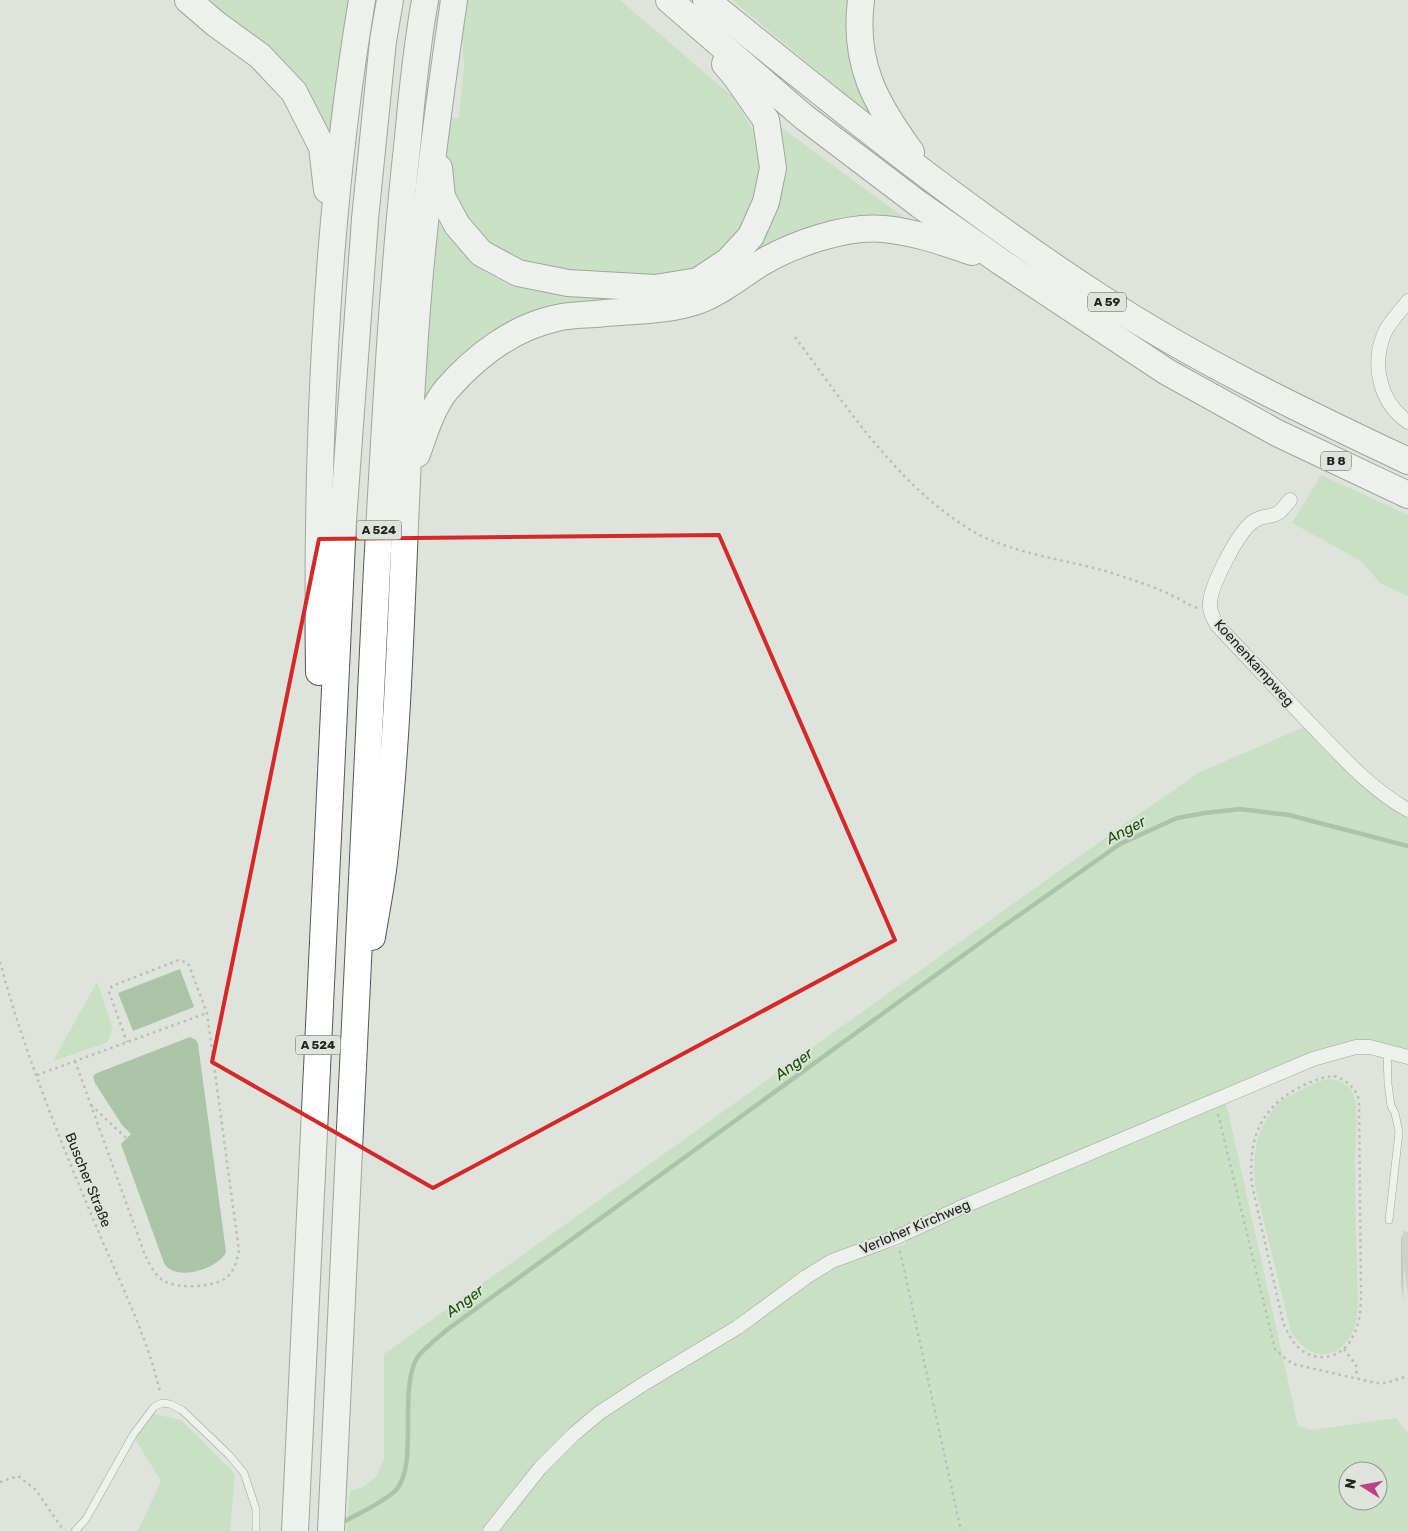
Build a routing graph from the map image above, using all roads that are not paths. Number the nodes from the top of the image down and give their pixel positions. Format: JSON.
{"nodes":[{"id":1,"x":188,"y":0,"type":"edge"},
{"id":2,"x":362,"y":0,"type":"edge"},
{"id":3,"x":390,"y":0,"type":"edge"},
{"id":4,"x":425,"y":0,"type":"edge"},
{"id":5,"x":454,"y":0,"type":"edge"},
{"id":6,"x":706,"y":0,"type":"edge"},
{"id":7,"x":861,"y":0,"type":"edge"},
{"id":8,"x":673,"y":4,"type":"edge"},
{"id":9,"x":441,"y":86,"type":"junction"},
{"id":10,"x":931,"y":179,"type":"junction"},
{"id":11,"x":332,"y":239,"type":"junction"},
{"id":12,"x":1001,"y":262,"type":"junction"},
{"id":13,"x":1408,"y":301,"type":"edge"},
{"id":14,"x":1294,"y":408,"type":"joint"},
{"id":15,"x":1408,"y":422,"type":"edge"},
{"id":16,"x":1277,"y":433,"type":"joint"},
{"id":17,"x":1408,"y":461,"type":"edge"},
{"id":18,"x":1408,"y":495,"type":"edge"},
{"id":19,"x":1290,"y":500,"type":"dead end"},
{"id":20,"x":406,"y":511,"type":"junction"},
{"id":21,"x":1408,"y":810,"type":"edge"},
{"id":22,"x":328,"y":815,"type":"junction"},
{"id":23,"x":1387,"y":1051,"type":"junction"},
{"id":24,"x":1408,"y":1057,"type":"edge"},
{"id":25,"x":353,"y":1061,"type":"junction"},
{"id":26,"x":1389,"y":1220,"type":"dead end"},
{"id":27,"x":331,"y":1521,"type":"edge"},
{"id":28,"x":74,"y":1531,"type":"edge"},
{"id":29,"x":256,"y":1531,"type":"edge"},
{"id":30,"x":295,"y":1531,"type":"edge"},
{"id":31,"x":490,"y":1531,"type":"edge"}],
"edges":[{"from":1,"to":11,"type":"highway"},
{"from":2,"to":11,"type":"highway"},
{"from":3,"to":22,"type":"highway","number":"A 524"},
{"from":4,"to":25,"type":"highway","number":"A 524"},
{"from":5,"to":9,"type":"highway"},
{"from":6,"to":10,"type":"highway","number":"A 59"},
{"from":7,"to":10,"type":"highway"},
{"from":8,"to":9,"type":"highway"},
{"from":8,"to":12,"type":"highway","number":"A 59"},
{"from":9,"to":20,"type":"highway"},
{"from":10,"to":14,"type":"highway","number":"A 59"},
{"from":11,"to":22,"type":"highway"},
{"from":12,"to":16,"type":"highway","number":"A 59"},
{"from":12,"to":20,"type":"highway"},
{"from":13,"to":15,"type":"street"},
{"from":14,"to":17,"type":"highway","number":"B 8"},
{"from":16,"to":18,"type":"highway","number":"B 8"},
{"from":19,"to":21,"type":"street","name":"Koenenkampweg"},
{"from":20,"to":25,"type":"highway"},
{"from":22,"to":30,"type":"highway","number":"A 524"},
{"from":23,"to":24,"type":"street","name":"Verloher Kirchweg"},
{"from":23,"to":26,"type":"lane"},
{"from":23,"to":31,"type":"street","name":"Verloher Kirchweg"},
{"from":25,"to":27,"type":"highway","number":"A 524"},
{"from":28,"to":29,"type":"lane"}]}
